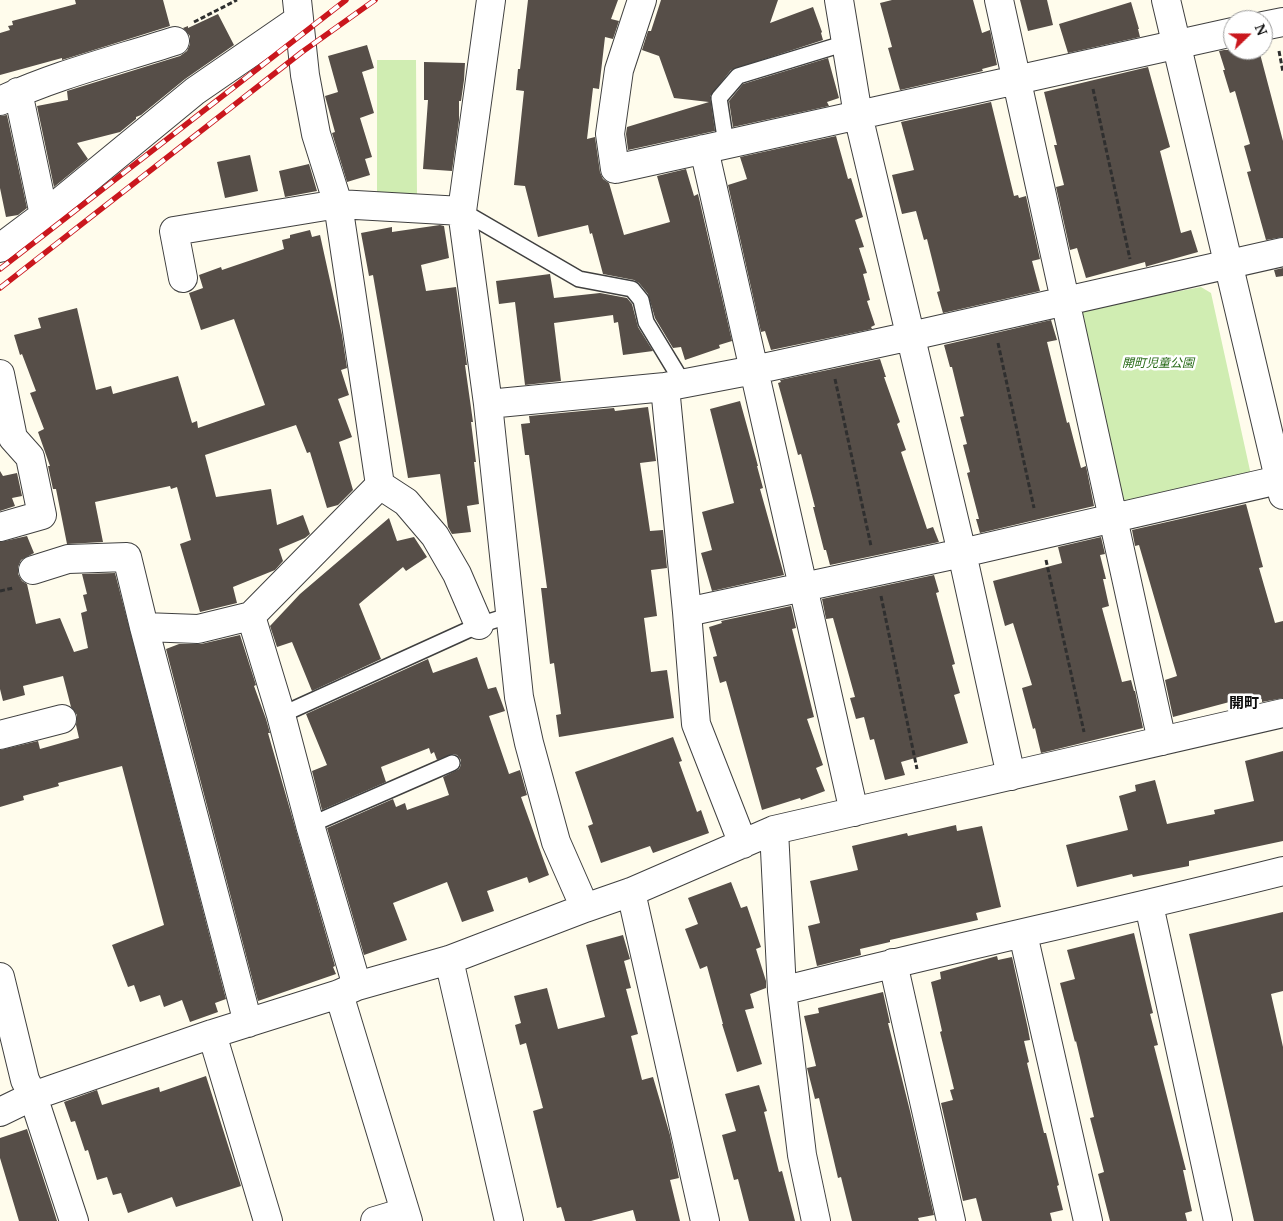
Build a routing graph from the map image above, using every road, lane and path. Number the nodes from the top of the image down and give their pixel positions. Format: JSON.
{"nodes":[{"id":1,"x":237,"y":0,"type":"edge"},
{"id":2,"x":491,"y":0,"type":"edge"},
{"id":3,"x":642,"y":0,"type":"edge"},
{"id":4,"x":839,"y":0,"type":"edge"},
{"id":5,"x":999,"y":0,"type":"edge"},
{"id":6,"x":1166,"y":0,"type":"edge"},
{"id":7,"x":297,"y":10,"type":"edge"},
{"id":8,"x":1223,"y":34,"type":"edge"},
{"id":9,"x":174,"y":41,"type":"joint"},
{"id":10,"x":846,"y":43,"type":"junction"},
{"id":11,"x":1177,"y":45,"type":"junction"},
{"id":12,"x":1088,"y":64,"type":"junction"},
{"id":13,"x":1016,"y":80,"type":"junction"},
{"id":14,"x":9,"y":97,"type":"edge"},
{"id":15,"x":858,"y":114,"type":"junction"},
{"id":16,"x":715,"y":146,"type":"junction"},
{"id":17,"x":338,"y":204,"type":"junction"},
{"id":18,"x":462,"y":211,"type":"junction"},
{"id":19,"x":44,"y":215,"type":"junction"},
{"id":20,"x":0,"y":248,"type":"edge"},
{"id":21,"x":1283,"y":252,"type":"edge"},
{"id":22,"x":1229,"y":266,"type":"junction"},
{"id":23,"x":183,"y":278,"type":"dead end"},
{"id":24,"x":1136,"y":286,"type":"junction"},
{"id":25,"x":1065,"y":302,"type":"junction"},
{"id":26,"x":911,"y":336,"type":"junction"},
{"id":27,"x":754,"y":370,"type":"junction"},
{"id":28,"x":0,"y":374,"type":"edge"},
{"id":29,"x":674,"y":385,"type":"junction"},
{"id":30,"x":488,"y":404,"type":"junction"},
{"id":31,"x":1282,"y":484,"type":"edge"},
{"id":32,"x":380,"y":485,"type":"junction"},
{"id":33,"x":1113,"y":518,"type":"junction"},
{"id":34,"x":0,"y":527,"type":"edge"},
{"id":35,"x":962,"y":553,"type":"junction"},
{"id":36,"x":33,"y":570,"type":"dead end"},
{"id":37,"x":804,"y":588,"type":"junction"},
{"id":38,"x":687,"y":612,"type":"junction"},
{"id":39,"x":511,"y":615,"type":"junction"},
{"id":40,"x":250,"y":616,"type":"junction"},
{"id":41,"x":479,"y":626,"type":"junction"},
{"id":42,"x":144,"y":627,"type":"junction"},
{"id":43,"x":1283,"y":713,"type":"edge"},
{"id":44,"x":281,"y":715,"type":"junction"},
{"id":45,"x":62,"y":719,"type":"dead end"},
{"id":46,"x":0,"y":735,"type":"edge"},
{"id":47,"x":1162,"y":741,"type":"junction"},
{"id":48,"x":452,"y":763,"type":"dead end"},
{"id":49,"x":1011,"y":776,"type":"junction"},
{"id":50,"x":854,"y":812,"type":"junction"},
{"id":51,"x":310,"y":825,"type":"junction"},
{"id":52,"x":774,"y":830,"type":"junction"},
{"id":53,"x":743,"y":844,"type":"junction"},
{"id":54,"x":1283,"y":871,"type":"edge"},
{"id":55,"x":631,"y":892,"type":"junction"},
{"id":56,"x":1149,"y":905,"type":"junction"},
{"id":57,"x":585,"y":908,"type":"junction"},
{"id":58,"x":1023,"y":934,"type":"junction"},
{"id":59,"x":449,"y":960,"type":"junction"},
{"id":60,"x":893,"y":963,"type":"junction"},
{"id":61,"x":0,"y":977,"type":"edge"},
{"id":62,"x":348,"y":990,"type":"junction"},
{"id":63,"x":782,"y":991,"type":"junction"},
{"id":64,"x":248,"y":1023,"type":"junction"},
{"id":65,"x":212,"y":1034,"type":"junction"},
{"id":66,"x":33,"y":1096,"type":"junction"},
{"id":67,"x":0,"y":1112,"type":"edge"},
{"id":68,"x":407,"y":1216,"type":"edge"},
{"id":69,"x":74,"y":1221,"type":"edge"},
{"id":70,"x":268,"y":1221,"type":"edge"},
{"id":71,"x":375,"y":1221,"type":"edge"},
{"id":72,"x":508,"y":1221,"type":"edge"},
{"id":73,"x":705,"y":1221,"type":"edge"},
{"id":74,"x":816,"y":1221,"type":"edge"},
{"id":75,"x":951,"y":1221,"type":"edge"},
{"id":76,"x":1088,"y":1221,"type":"edge"},
{"id":77,"x":1218,"y":1221,"type":"edge"}],
"edges":[{"from":1,"to":9,"type":"path"},
{"from":2,"to":18,"type":"street"},
{"from":3,"to":16,"type":"street"},
{"from":4,"to":10,"type":"street"},
{"from":5,"to":13,"type":"street"},
{"from":6,"to":11,"type":"street"},
{"from":7,"to":17,"type":"street"},
{"from":7,"to":19,"type":"street"},
{"from":8,"to":11,"type":"street"},
{"from":9,"to":14,"type":"street"},
{"from":10,"to":15,"type":"street"},
{"from":10,"to":16,"type":"lane"},
{"from":11,"to":12,"type":"street"},
{"from":11,"to":22,"type":"street"},
{"from":12,"to":13,"type":"street"},
{"from":12,"to":24,"type":"path"},
{"from":13,"to":15,"type":"street"},
{"from":13,"to":25,"type":"street"},
{"from":14,"to":19,"type":"street"},
{"from":15,"to":16,"type":"street"},
{"from":15,"to":26,"type":"street"},
{"from":16,"to":27,"type":"street"},
{"from":17,"to":18,"type":"street"},
{"from":17,"to":23,"type":"street"},
{"from":17,"to":32,"type":"street"},
{"from":18,"to":29,"type":"lane"},
{"from":18,"to":30,"type":"street"},
{"from":19,"to":20,"type":"street"},
{"from":21,"to":22,"type":"street"},
{"from":22,"to":24,"type":"street"},
{"from":22,"to":31,"type":"street"},
{"from":24,"to":25,"type":"street"},
{"from":25,"to":26,"type":"street"},
{"from":25,"to":33,"type":"street"},
{"from":26,"to":27,"type":"street"},
{"from":26,"to":35,"type":"street"},
{"from":27,"to":29,"type":"street"},
{"from":27,"to":37,"type":"street"},
{"from":28,"to":34,"type":"street"},
{"from":29,"to":30,"type":"street"},
{"from":29,"to":38,"type":"street"},
{"from":30,"to":39,"type":"street"},
{"from":31,"to":33,"type":"street"},
{"from":32,"to":40,"type":"street"},
{"from":32,"to":41,"type":"street"},
{"from":33,"to":35,"type":"street"},
{"from":33,"to":47,"type":"street"},
{"from":35,"to":37,"type":"street"},
{"from":35,"to":49,"type":"street"},
{"from":36,"to":42,"type":"street"},
{"from":37,"to":38,"type":"street"},
{"from":37,"to":50,"type":"street"},
{"from":38,"to":53,"type":"street"},
{"from":39,"to":41,"type":"lane"},
{"from":39,"to":57,"type":"street"},
{"from":40,"to":42,"type":"street"},
{"from":40,"to":44,"type":"street"},
{"from":41,"to":44,"type":"lane"},
{"from":42,"to":64,"type":"street"},
{"from":43,"to":47,"type":"street"},
{"from":44,"to":51,"type":"street"},
{"from":45,"to":46,"type":"street"},
{"from":47,"to":49,"type":"street"},
{"from":48,"to":51,"type":"lane"},
{"from":49,"to":50,"type":"street"},
{"from":50,"to":52,"type":"street"},
{"from":51,"to":62,"type":"street"},
{"from":52,"to":53,"type":"street"},
{"from":52,"to":63,"type":"street"},
{"from":53,"to":55,"type":"street"},
{"from":54,"to":56,"type":"street"},
{"from":55,"to":57,"type":"street"},
{"from":55,"to":73,"type":"street"},
{"from":56,"to":58,"type":"street"},
{"from":56,"to":77,"type":"street"},
{"from":57,"to":59,"type":"street"},
{"from":58,"to":60,"type":"street"},
{"from":58,"to":76,"type":"street"},
{"from":59,"to":62,"type":"street"},
{"from":59,"to":72,"type":"street"},
{"from":60,"to":63,"type":"street"},
{"from":60,"to":75,"type":"street"},
{"from":61,"to":66,"type":"street"},
{"from":62,"to":64,"type":"street"},
{"from":62,"to":68,"type":"street"},
{"from":63,"to":74,"type":"street"},
{"from":64,"to":65,"type":"street"},
{"from":65,"to":66,"type":"street"},
{"from":65,"to":70,"type":"street"},
{"from":66,"to":67,"type":"street"},
{"from":66,"to":69,"type":"street"},
{"from":68,"to":71,"type":"street"}]}
